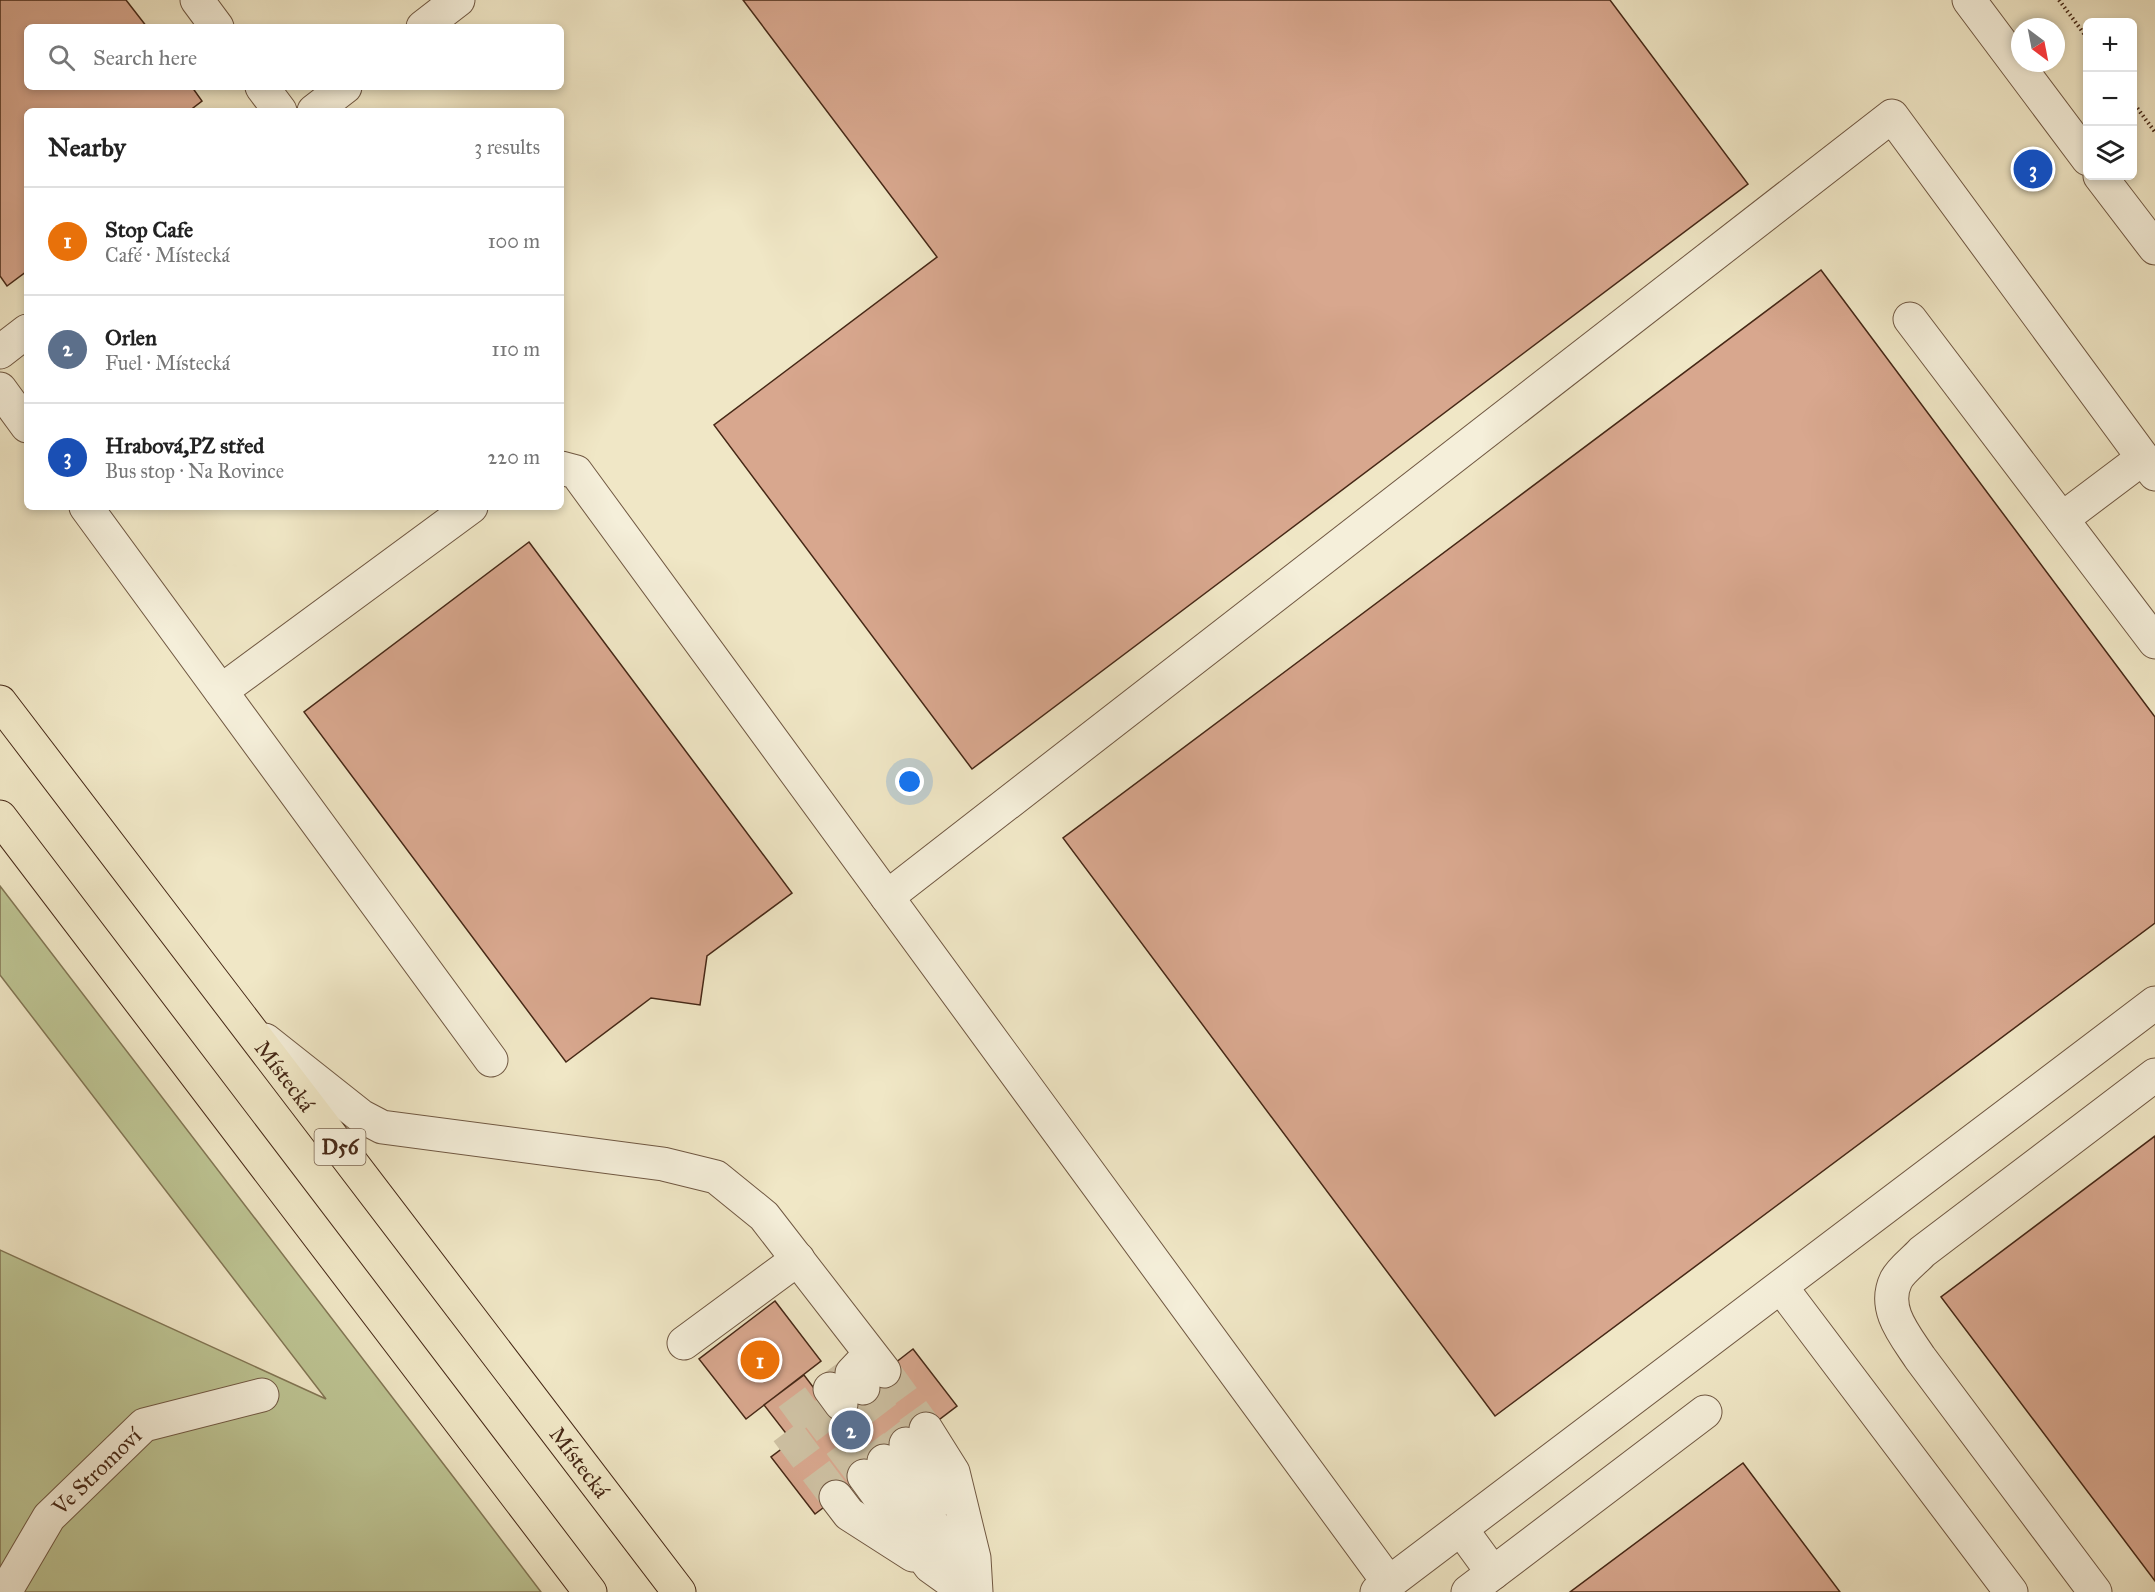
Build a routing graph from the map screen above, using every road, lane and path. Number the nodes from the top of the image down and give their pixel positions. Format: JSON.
{"nodes":[{"id":1,"x":197,"y":0,"type":"edge"},
{"id":2,"x":458,"y":0,"type":"edge"},
{"id":3,"x":1969,"y":0,"type":"edge"},
{"id":4,"x":2059,"y":0,"type":"edge"},
{"id":5,"x":215,"y":24,"type":"edge"},
{"id":6,"x":427,"y":24,"type":"edge"},
{"id":7,"x":2083,"y":32,"type":"edge"},
{"id":8,"x":264,"y":90,"type":"edge"},
{"id":9,"x":341,"y":90,"type":"edge"},
{"id":10,"x":2137,"y":107,"type":"edge"},
{"id":11,"x":278,"y":108,"type":"edge"},
{"id":12,"x":318,"y":108,"type":"edge"},
{"id":13,"x":2155,"y":132,"type":"edge"},
{"id":14,"x":2083,"y":152,"type":"edge"},
{"id":15,"x":2103,"y":180,"type":"edge"},
{"id":16,"x":2155,"y":248,"type":"edge"},
{"id":17,"x":1910,"y":319,"type":"dead end"},
{"id":18,"x":24,"y":333,"type":"edge"},
{"id":19,"x":0,"y":352,"type":"edge"},
{"id":20,"x":0,"y":389,"type":"edge"},
{"id":21,"x":24,"y":422,"type":"edge"},
{"id":22,"x":2149,"y":466,"type":"edge"},
{"id":23,"x":564,"y":469,"type":"edge"},
{"id":24,"x":88,"y":510,"type":"edge"},
{"id":25,"x":467,"y":510,"type":"edge"},
{"id":26,"x":2062,"y":519,"type":"junction"},
{"id":27,"x":2155,"y":642,"type":"edge"},
{"id":28,"x":221,"y":691,"type":"junction"},
{"id":29,"x":0,"y":702,"type":"edge"},
{"id":30,"x":0,"y":817,"type":"edge"},
{"id":31,"x":887,"y":897,"type":"junction"},
{"id":32,"x":2155,"y":1003,"type":"edge"},
{"id":33,"x":249,"y":1028,"type":"junction"},
{"id":34,"x":491,"y":1060,"type":"dead end"},
{"id":35,"x":2155,"y":1075,"type":"edge"},
{"id":36,"x":798,"y":1259,"type":"junction"},
{"id":37,"x":1781,"y":1287,"type":"junction"},
{"id":38,"x":684,"y":1342,"type":"dead end"},
{"id":39,"x":858,"y":1381,"type":"tunnel mouth"},
{"id":40,"x":262,"y":1395,"type":"dead end"},
{"id":41,"x":1705,"y":1412,"type":"dead end"},
{"id":42,"x":895,"y":1453,"type":"junction"},
{"id":43,"x":836,"y":1497,"type":"tunnel mouth"},
{"id":44,"x":1461,"y":1529,"type":"junction"},
{"id":45,"x":930,"y":1566,"type":"junction"},
{"id":46,"x":1493,"y":1573,"type":"junction"},
{"id":47,"x":972,"y":1588,"type":"edge"},
{"id":48,"x":1383,"y":1588,"type":"edge"},
{"id":49,"x":5,"y":1592,"type":"edge"},
{"id":50,"x":590,"y":1592,"type":"edge"},
{"id":51,"x":679,"y":1592,"type":"edge"},
{"id":52,"x":1468,"y":1592,"type":"edge"},
{"id":53,"x":2011,"y":1592,"type":"edge"},
{"id":54,"x":2096,"y":1592,"type":"edge"}],
"edges":[{"from":1,"to":5,"type":"street"},
{"from":2,"to":6,"type":"street"},
{"from":3,"to":14,"type":"street"},
{"from":4,"to":7,"type":"path"},
{"from":8,"to":11,"type":"street"},
{"from":9,"to":12,"type":"street"},
{"from":10,"to":13,"type":"path"},
{"from":15,"to":16,"type":"street"},
{"from":17,"to":26,"type":"street"},
{"from":18,"to":19,"type":"street"},
{"from":20,"to":21,"type":"street"},
{"from":22,"to":26,"type":"street"},
{"from":22,"to":31,"type":"street"},
{"from":23,"to":31,"type":"street"},
{"from":24,"to":28,"type":"street"},
{"from":25,"to":28,"type":"street"},
{"from":26,"to":27,"type":"street"},
{"from":28,"to":34,"type":"street"},
{"from":29,"to":33,"type":"highway","name":"Místecká","number":"D56"},
{"from":30,"to":50,"type":"highway"},
{"from":31,"to":48,"type":"street"},
{"from":32,"to":37,"type":"street"},
{"from":33,"to":36,"type":"street"},
{"from":33,"to":51,"type":"highway","name":"Místecká","number":"D56"},
{"from":35,"to":54,"type":"street"},
{"from":36,"to":38,"type":"street"},
{"from":36,"to":39,"type":"street"},
{"from":37,"to":44,"type":"street"},
{"from":37,"to":53,"type":"street"},
{"from":40,"to":49,"type":"street","name":"Ve Stromoví"},
{"from":41,"to":46,"type":"street"},
{"from":42,"to":45,"type":"street"},
{"from":42,"to":47,"type":"street"},
{"from":42,"to":47,"type":"street"},
{"from":43,"to":45,"type":"street"},
{"from":44,"to":46,"type":"street"},
{"from":44,"to":48,"type":"street"},
{"from":45,"to":47,"type":"street"},
{"from":46,"to":52,"type":"street"}]}
